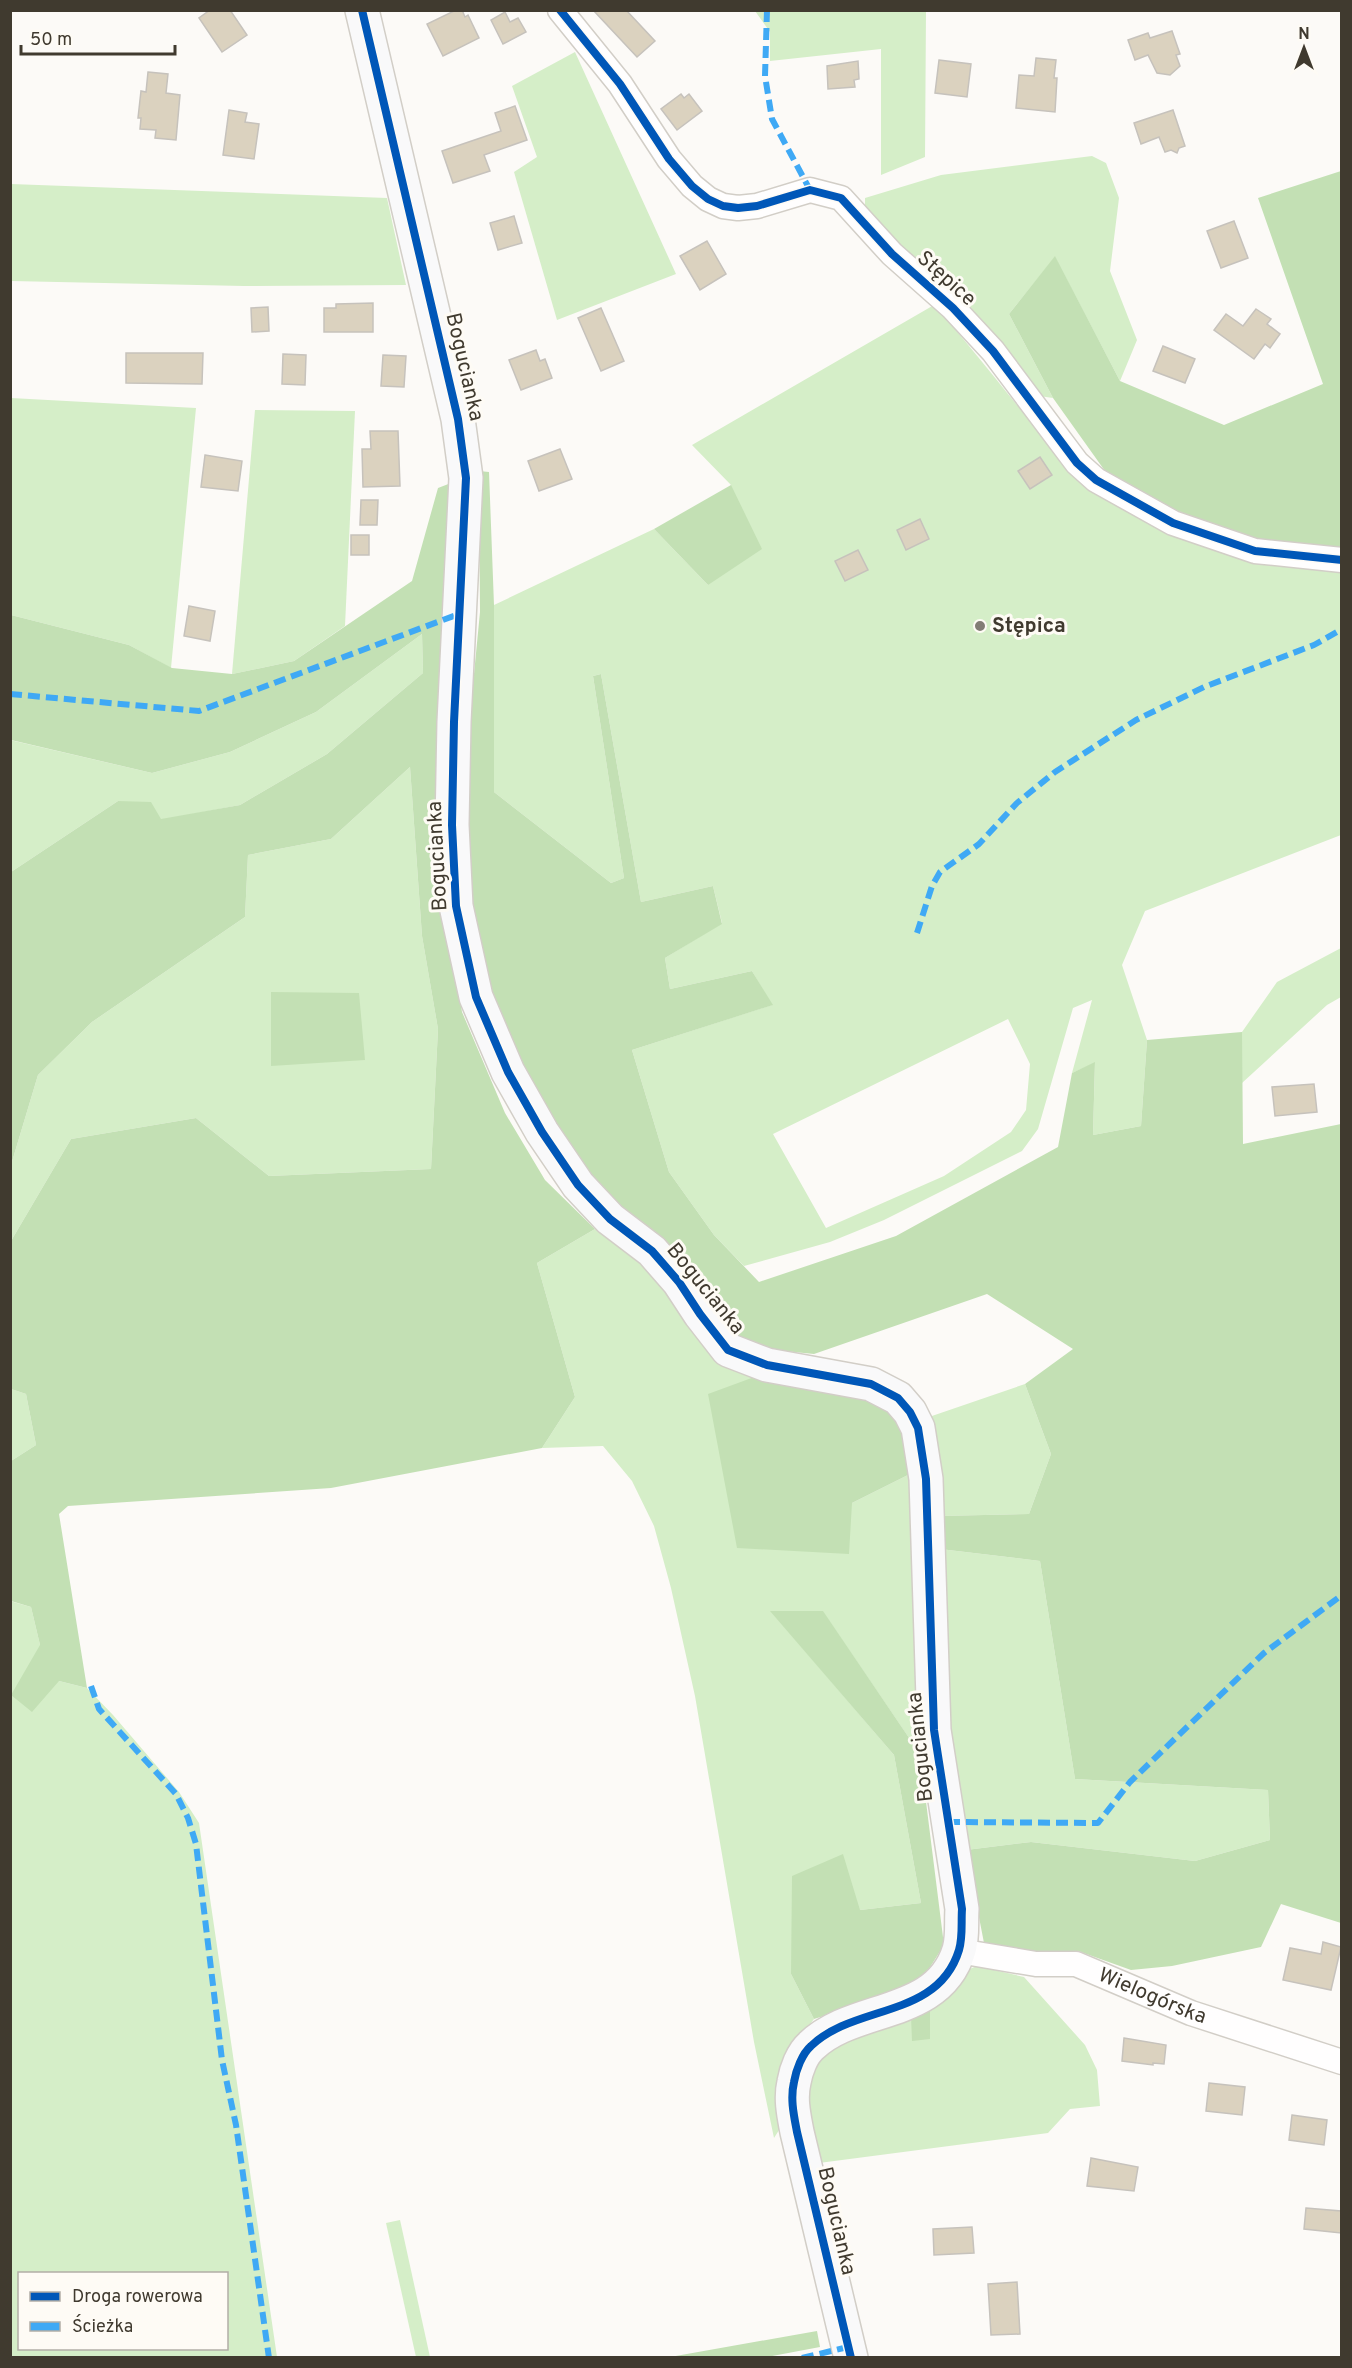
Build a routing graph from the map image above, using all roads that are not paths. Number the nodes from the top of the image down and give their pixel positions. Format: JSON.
{"nodes":[{"id":1,"x":362,"y":10,"type":"edge"},
{"id":2,"x":560,"y":10,"type":"edge"},
{"id":3,"x":1341,"y":560,"type":"edge"},
{"id":4,"x":959,"y":1951,"type":"junction"},
{"id":5,"x":1341,"y":2062,"type":"edge"},
{"id":6,"x":851,"y":2358,"type":"edge"}],
"edges":[{"from":1,"to":4,"type":"street","name":"Bogucianka"},
{"from":2,"to":3,"type":"street","name":"Stępice"},
{"from":4,"to":5,"type":"street","name":"Wielogórska"},
{"from":4,"to":6,"type":"street","name":"Bogucianka"}]}
